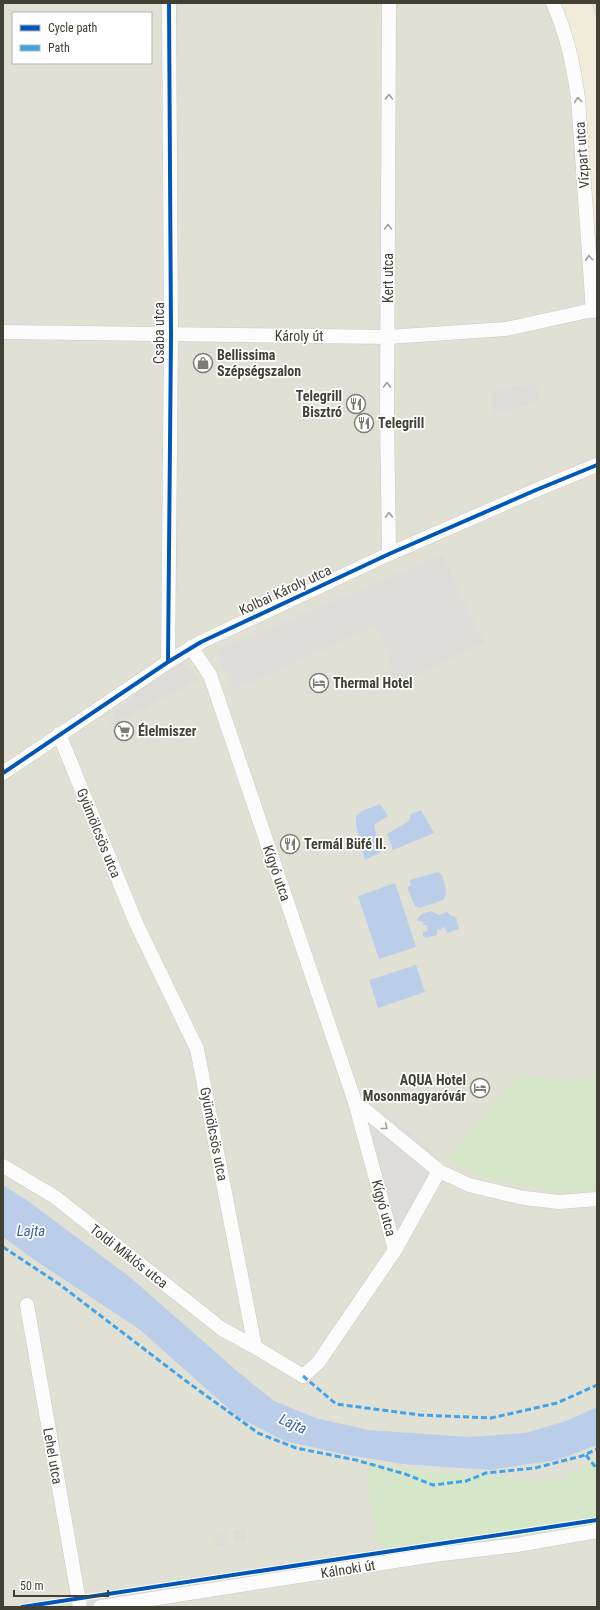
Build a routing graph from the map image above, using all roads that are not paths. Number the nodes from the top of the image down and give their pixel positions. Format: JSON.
{"nodes":[{"id":1,"x":169,"y":3,"type":"edge"},
{"id":2,"x":390,"y":3,"type":"edge"},
{"id":3,"x":553,"y":3,"type":"edge"},
{"id":4,"x":596,"y":311,"type":"edge"},
{"id":5,"x":3,"y":332,"type":"edge"},
{"id":6,"x":171,"y":335,"type":"junction"},
{"id":7,"x":388,"y":337,"type":"junction"},
{"id":8,"x":597,"y":465,"type":"edge"},
{"id":9,"x":389,"y":554,"type":"junction"},
{"id":10,"x":192,"y":648,"type":"junction"},
{"id":11,"x":168,"y":662,"type":"junction"},
{"id":12,"x":59,"y":734,"type":"junction"},
{"id":13,"x":3,"y":772,"type":"edge"},
{"id":14,"x":355,"y":1102,"type":"junction"},
{"id":15,"x":3,"y":1166,"type":"edge"},
{"id":16,"x":439,"y":1171,"type":"junction"},
{"id":17,"x":597,"y":1199,"type":"edge"},
{"id":18,"x":395,"y":1250,"type":"junction"},
{"id":19,"x":27,"y":1305,"type":"dead end"},
{"id":20,"x":255,"y":1346,"type":"junction"},
{"id":21,"x":597,"y":1531,"type":"edge"},
{"id":22,"x":80,"y":1607,"type":"edge"},
{"id":23,"x":100,"y":1607,"type":"edge"}],
"edges":[{"from":1,"to":6,"type":"street","name":"Csaba utca"},
{"from":7,"to":2,"type":"street","name":"Kert utca","one_way":true},
{"from":4,"to":3,"type":"street","name":"Vízpart utca","one_way":true},
{"from":4,"to":7,"type":"street","name":"Károly út"},
{"from":5,"to":6,"type":"street","name":"Károly út"},
{"from":6,"to":7,"type":"street","name":"Károly út"},
{"from":6,"to":11,"type":"street","name":"Csaba utca"},
{"from":9,"to":7,"type":"street","name":"Kert utca","one_way":true},
{"from":8,"to":9,"type":"street","name":"Kolbai Károly utca"},
{"from":9,"to":10,"type":"street","name":"Kolbai Károly utca"},
{"from":10,"to":11,"type":"street","name":"Kolbai Károly utca"},
{"from":10,"to":14,"type":"street","name":"Kígyó utca"},
{"from":11,"to":12,"type":"street","name":"Kolbai Károly utca"},
{"from":12,"to":13,"type":"street","name":"Kolbai Károly utca"},
{"from":12,"to":20,"type":"street","name":"Gyümölcsös utca"},
{"from":14,"to":16,"type":"street","one_way":true},
{"from":14,"to":18,"type":"street","name":"Kígyó utca"},
{"from":15,"to":20,"type":"street","name":"Toldi Miklós utca"},
{"from":16,"to":17,"type":"street"},
{"from":16,"to":18,"type":"street","name":"Kígyó utca"},
{"from":18,"to":20,"type":"street"},
{"from":19,"to":22,"type":"street","name":"Lehel utca"},
{"from":21,"to":23,"type":"street","name":"Kálnoki út"}]}
